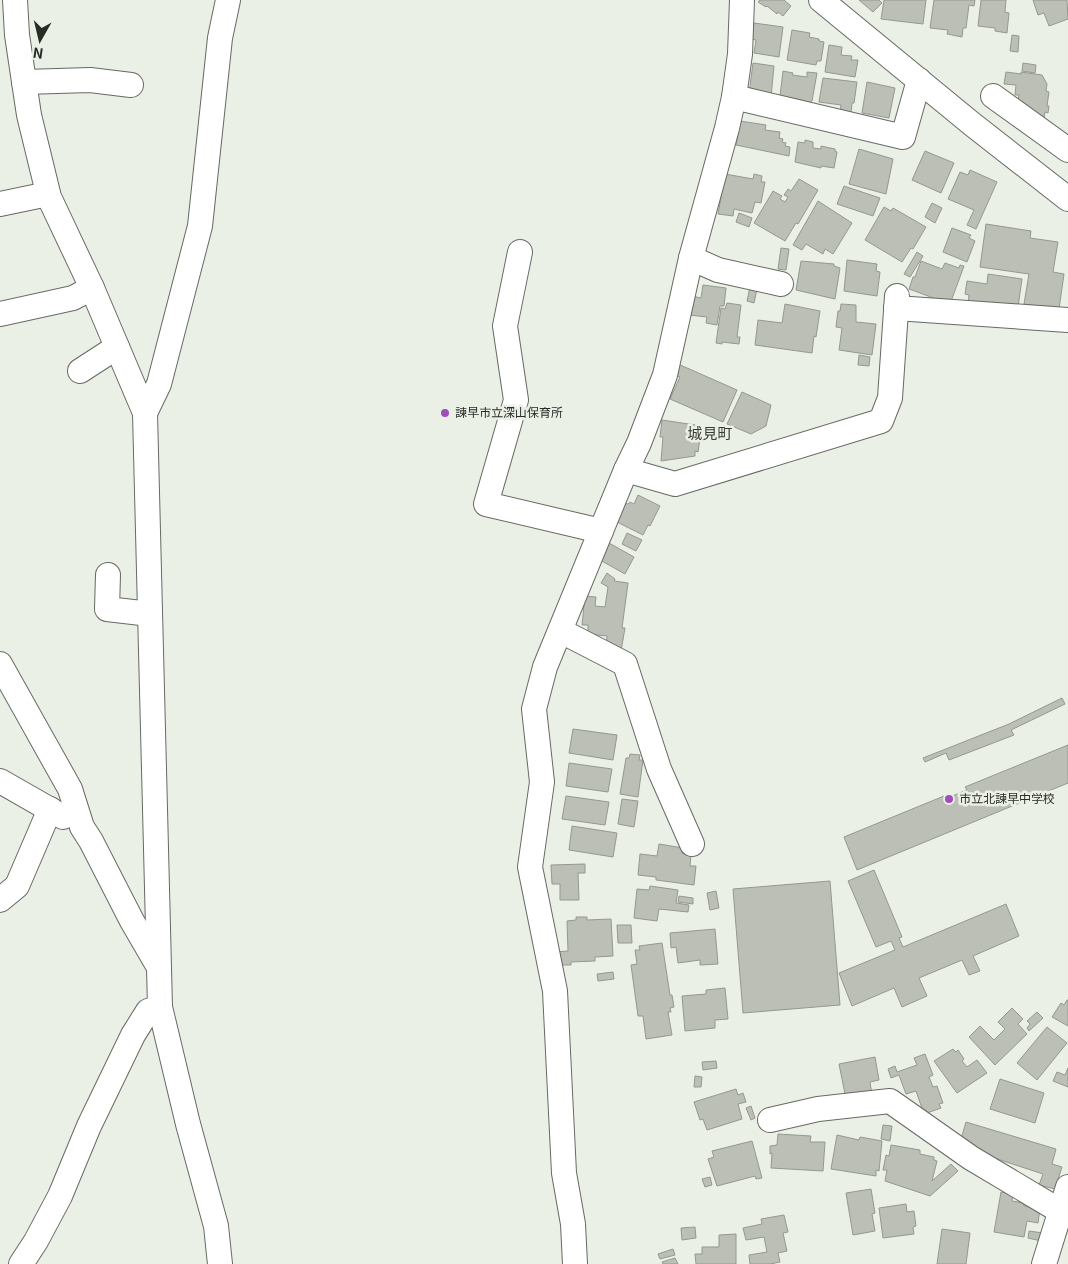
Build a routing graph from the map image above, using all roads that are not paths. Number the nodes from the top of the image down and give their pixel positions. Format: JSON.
{"nodes":[{"id":1,"x":15,"y":0,"type":"edge"},
{"id":2,"x":228,"y":0,"type":"edge"},
{"id":3,"x":742,"y":0,"type":"edge"},
{"id":4,"x":820,"y":0,"type":"edge"},
{"id":5,"x":919,"y":80,"type":"junction"},
{"id":6,"x":24,"y":82,"type":"junction"},
{"id":7,"x":131,"y":85,"type":"dead end"},
{"id":8,"x":993,"y":96,"type":"dead end"},
{"id":9,"x":734,"y":97,"type":"junction"},
{"id":10,"x":1068,"y":150,"type":"edge"},
{"id":11,"x":48,"y":194,"type":"junction"},
{"id":12,"x":1068,"y":199,"type":"edge"},
{"id":13,"x":0,"y":204,"type":"edge"},
{"id":14,"x":520,"y":252,"type":"dead end"},
{"id":15,"x":691,"y":258,"type":"junction"},
{"id":16,"x":781,"y":284,"type":"dead end"},
{"id":17,"x":92,"y":288,"type":"junction"},
{"id":18,"x":0,"y":314,"type":"edge"},
{"id":19,"x":1068,"y":320,"type":"edge"},
{"id":20,"x":117,"y":347,"type":"junction"},
{"id":21,"x":80,"y":371,"type":"dead end"},
{"id":22,"x":145,"y":413,"type":"junction"},
{"id":23,"x":626,"y":470,"type":"junction"},
{"id":24,"x":601,"y":531,"type":"junction"},
{"id":25,"x":108,"y":575,"type":"dead end"},
{"id":26,"x":150,"y":614,"type":"junction"},
{"id":27,"x":560,"y":631,"type":"junction"},
{"id":28,"x":0,"y":664,"type":"edge"},
{"id":29,"x":0,"y":781,"type":"edge"},
{"id":30,"x":50,"y":809,"type":"junction"},
{"id":31,"x":82,"y":827,"type":"junction"},
{"id":32,"x":692,"y":844,"type":"dead end"},
{"id":33,"x":0,"y":900,"type":"edge"},
{"id":34,"x":158,"y":966,"type":"junction"},
{"id":35,"x":160,"y":1007,"type":"junction"},
{"id":36,"x":770,"y":1120,"type":"dead end"},
{"id":37,"x":1068,"y":1187,"type":"edge"},
{"id":38,"x":1060,"y":1212,"type":"junction"},
{"id":39,"x":21,"y":1264,"type":"edge"},
{"id":40,"x":220,"y":1264,"type":"edge"},
{"id":41,"x":575,"y":1264,"type":"edge"},
{"id":42,"x":1044,"y":1264,"type":"edge"}],
"edges":[{"from":1,"to":6,"type":"street"},
{"from":2,"to":22,"type":"street"},
{"from":3,"to":9,"type":"street"},
{"from":4,"to":5,"type":"street"},
{"from":5,"to":9,"type":"street"},
{"from":5,"to":12,"type":"street"},
{"from":6,"to":7,"type":"street"},
{"from":6,"to":11,"type":"street"},
{"from":8,"to":10,"type":"street"},
{"from":9,"to":15,"type":"street"},
{"from":11,"to":13,"type":"street"},
{"from":11,"to":17,"type":"street"},
{"from":14,"to":24,"type":"street"},
{"from":15,"to":16,"type":"street"},
{"from":15,"to":23,"type":"street"},
{"from":17,"to":18,"type":"street"},
{"from":17,"to":20,"type":"street"},
{"from":19,"to":23,"type":"street"},
{"from":20,"to":21,"type":"street"},
{"from":20,"to":22,"type":"street"},
{"from":22,"to":26,"type":"street"},
{"from":23,"to":24,"type":"street"},
{"from":24,"to":27,"type":"street"},
{"from":25,"to":26,"type":"street"},
{"from":26,"to":34,"type":"street"},
{"from":27,"to":32,"type":"street"},
{"from":27,"to":41,"type":"street"},
{"from":28,"to":31,"type":"street"},
{"from":29,"to":30,"type":"street"},
{"from":30,"to":31,"type":"street"},
{"from":30,"to":33,"type":"street"},
{"from":31,"to":34,"type":"street"},
{"from":34,"to":35,"type":"street"},
{"from":35,"to":39,"type":"street"},
{"from":35,"to":40,"type":"street"},
{"from":36,"to":38,"type":"street"},
{"from":37,"to":38,"type":"street"},
{"from":38,"to":42,"type":"street"}]}
